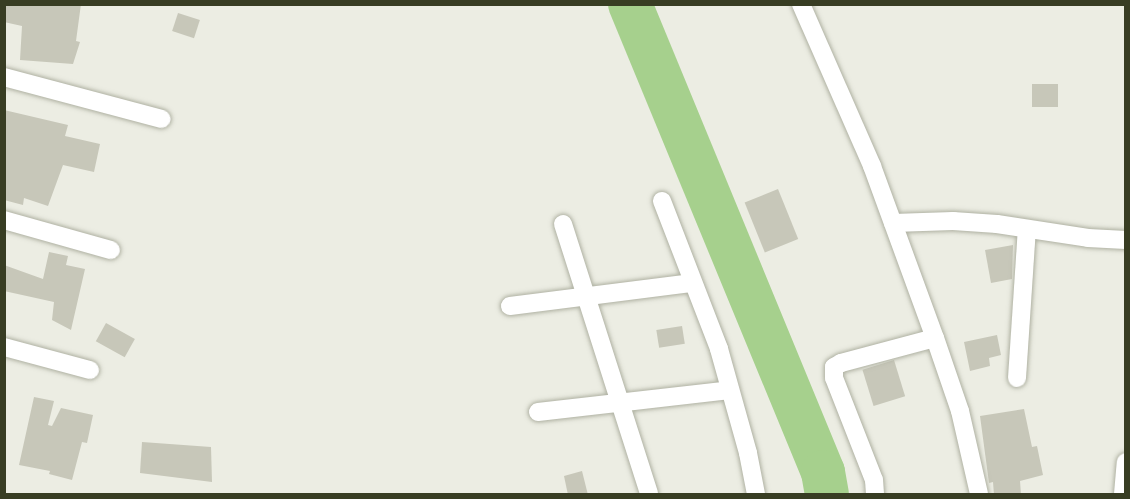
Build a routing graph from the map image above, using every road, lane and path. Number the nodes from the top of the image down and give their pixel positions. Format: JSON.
{"nodes":[{"id":1,"x":801,"y":4,"type":"edge"},
{"id":2,"x":4,"y":77,"type":"edge"},
{"id":3,"x":162,"y":119,"type":"dead end"},
{"id":4,"x":662,"y":201,"type":"dead end"},
{"id":5,"x":4,"y":220,"type":"edge"},
{"id":6,"x":893,"y":223,"type":"junction"},
{"id":7,"x":563,"y":224,"type":"dead end"},
{"id":8,"x":1027,"y":229,"type":"junction"},
{"id":9,"x":1125,"y":240,"type":"edge"},
{"id":10,"x":111,"y":250,"type":"dead end"},
{"id":11,"x":693,"y":283,"type":"junction"},
{"id":12,"x":586,"y":297,"type":"junction"},
{"id":13,"x":510,"y":306,"type":"dead end"},
{"id":14,"x":935,"y":338,"type":"junction"},
{"id":15,"x":4,"y":347,"type":"edge"},
{"id":16,"x":90,"y":370,"type":"dead end"},
{"id":17,"x":1017,"y":378,"type":"dead end"},
{"id":18,"x":730,"y":390,"type":"junction"},
{"id":19,"x":620,"y":403,"type":"junction"},
{"id":20,"x":538,"y":412,"type":"dead end"},
{"id":21,"x":1125,"y":462,"type":"edge"},
{"id":22,"x":649,"y":495,"type":"edge"},
{"id":23,"x":756,"y":495,"type":"edge"},
{"id":24,"x":875,"y":495,"type":"edge"},
{"id":25,"x":980,"y":495,"type":"edge"},
{"id":26,"x":1123,"y":495,"type":"edge"}],
"edges":[{"from":1,"to":6,"type":"street"},
{"from":2,"to":3,"type":"street"},
{"from":4,"to":11,"type":"street"},
{"from":5,"to":10,"type":"street"},
{"from":6,"to":8,"type":"street"},
{"from":6,"to":14,"type":"street"},
{"from":7,"to":12,"type":"street"},
{"from":8,"to":9,"type":"street"},
{"from":8,"to":17,"type":"street"},
{"from":11,"to":12,"type":"street"},
{"from":11,"to":18,"type":"street"},
{"from":12,"to":13,"type":"street"},
{"from":12,"to":19,"type":"street"},
{"from":14,"to":24,"type":"street"},
{"from":14,"to":25,"type":"street"},
{"from":15,"to":16,"type":"street"},
{"from":18,"to":19,"type":"street"},
{"from":18,"to":23,"type":"street"},
{"from":19,"to":20,"type":"street"},
{"from":19,"to":22,"type":"street"},
{"from":21,"to":26,"type":"street"}]}
